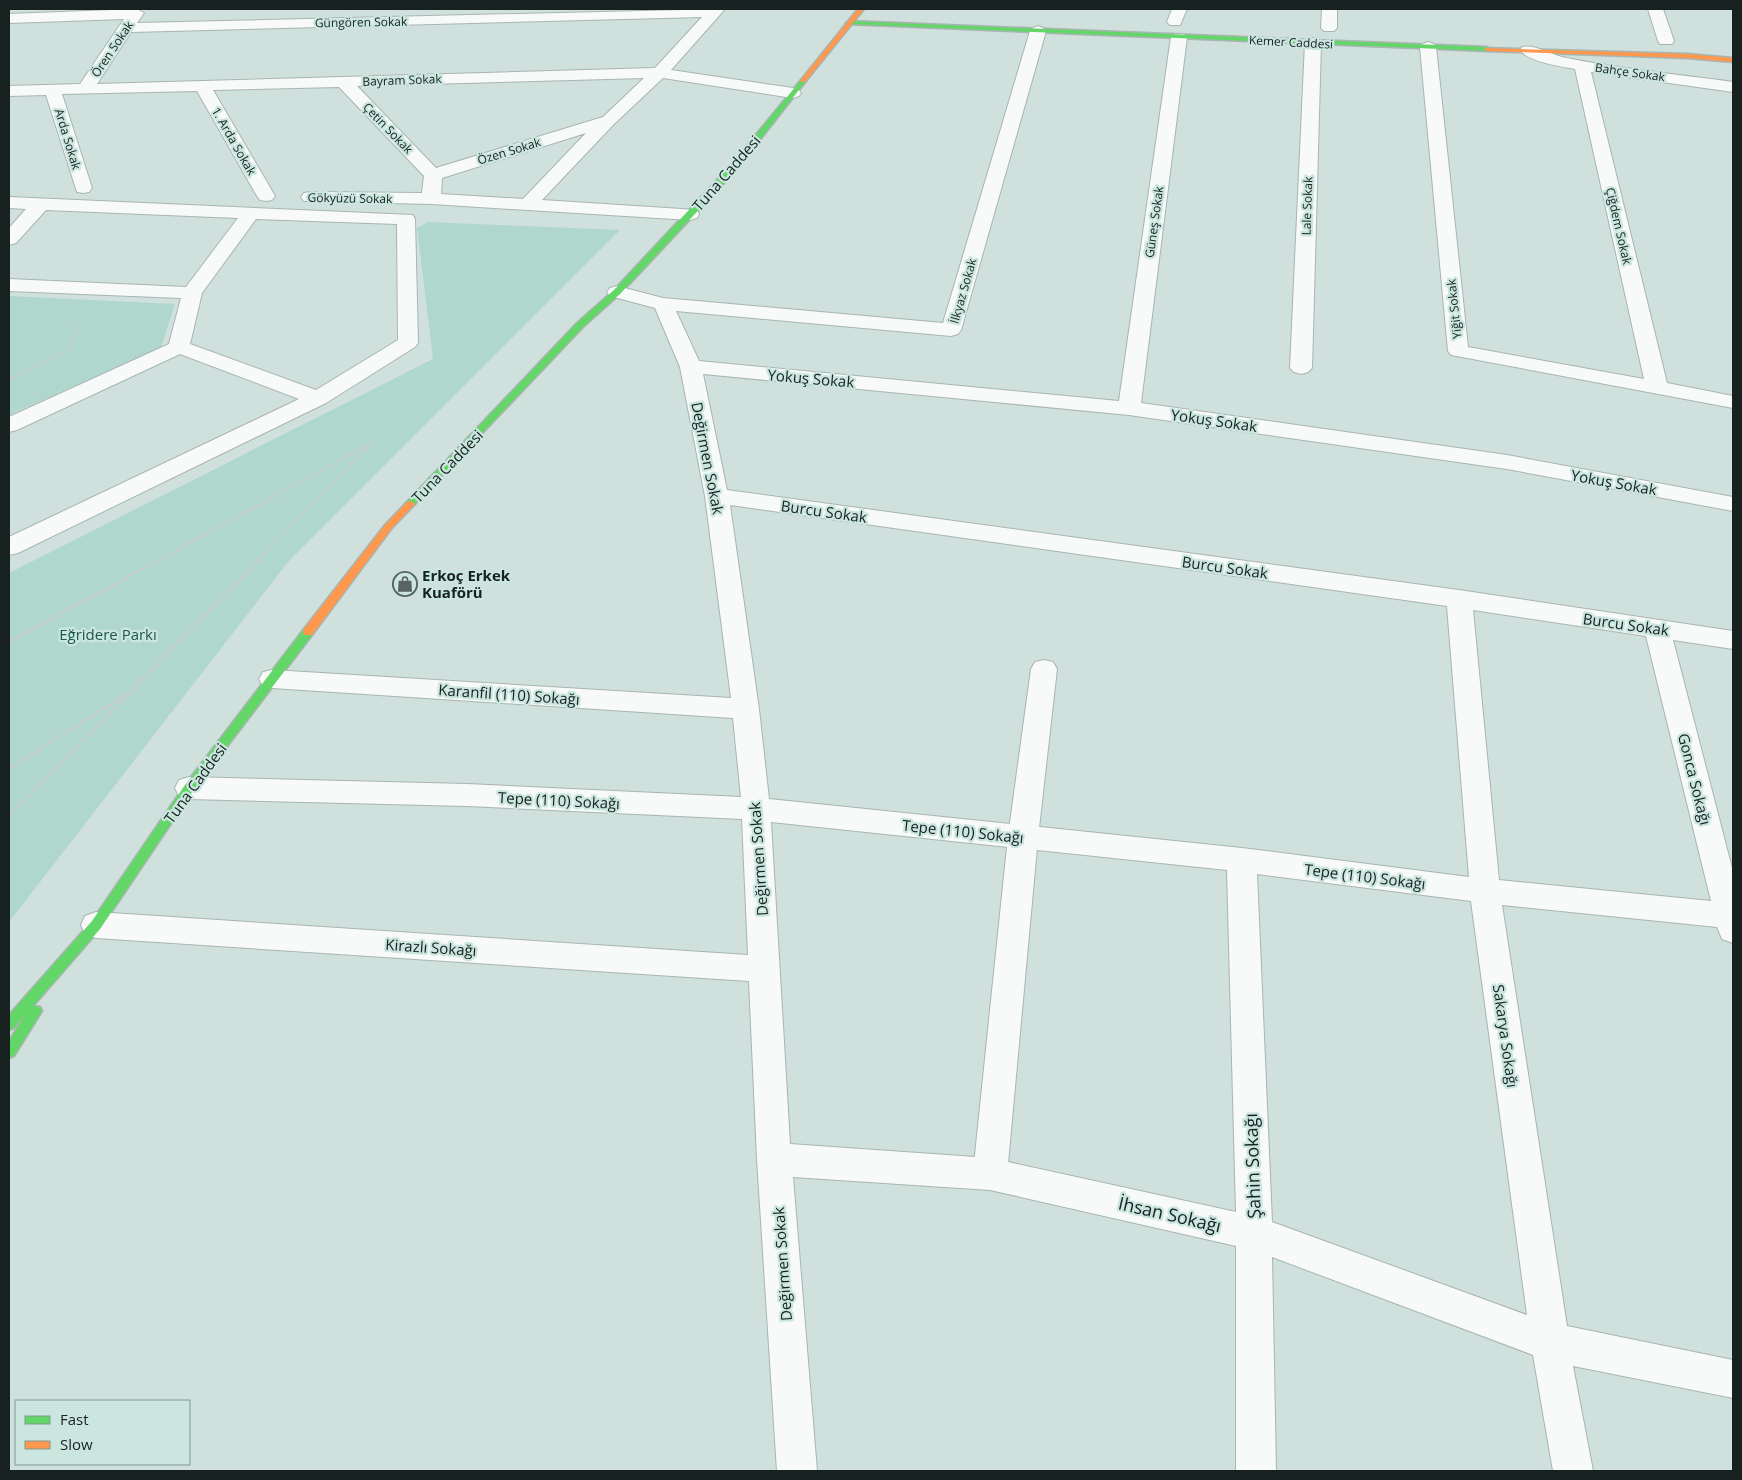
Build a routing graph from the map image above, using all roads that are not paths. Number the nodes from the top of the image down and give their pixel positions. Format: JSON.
{"nodes":[{"id":1,"x":861,"y":9,"type":"edge"},
{"id":2,"x":1329,"y":9,"type":"edge"},
{"id":3,"x":1654,"y":9,"type":"edge"},
{"id":4,"x":137,"y":11,"type":"edge"},
{"id":5,"x":717,"y":11,"type":"edge"},
{"id":6,"x":9,"y":18,"type":"edge"},
{"id":7,"x":1176,"y":22,"type":"edge"},
{"id":8,"x":849,"y":23,"type":"junction"},
{"id":9,"x":126,"y":28,"type":"junction"},
{"id":10,"x":1038,"y":31,"type":"junction"},
{"id":11,"x":1325,"y":32,"type":"junction"},
{"id":12,"x":1666,"y":41,"type":"dead end"},
{"id":13,"x":1428,"y":47,"type":"junction"},
{"id":14,"x":1528,"y":50,"type":"junction"},
{"id":15,"x":1733,"y":60,"type":"edge"},
{"id":16,"x":1582,"y":66,"type":"junction"},
{"id":17,"x":659,"y":73,"type":"junction"},
{"id":18,"x":344,"y":82,"type":"junction"},
{"id":19,"x":202,"y":85,"type":"junction"},
{"id":20,"x":1733,"y":87,"type":"edge"},
{"id":21,"x":86,"y":88,"type":"junction"},
{"id":22,"x":52,"y":90,"type":"junction"},
{"id":23,"x":9,"y":91,"type":"edge"},
{"id":24,"x":794,"y":93,"type":"junction"},
{"id":25,"x":609,"y":121,"type":"junction"},
{"id":26,"x":433,"y":175,"type":"junction"},
{"id":27,"x":64,"y":188,"type":"dead end"},
{"id":28,"x":83,"y":188,"type":"junction"},
{"id":29,"x":102,"y":189,"type":"dead end"},
{"id":30,"x":41,"y":192,"type":"junction"},
{"id":31,"x":266,"y":196,"type":"junction"},
{"id":32,"x":431,"y":199,"type":"junction"},
{"id":33,"x":9,"y":202,"type":"edge"},
{"id":34,"x":249,"y":204,"type":"junction"},
{"id":35,"x":527,"y":205,"type":"junction"},
{"id":36,"x":690,"y":214,"type":"junction"},
{"id":37,"x":9,"y":239,"type":"edge"},
{"id":38,"x":9,"y":285,"type":"edge"},
{"id":39,"x":617,"y":292,"type":"junction"},
{"id":40,"x":192,"y":293,"type":"junction"},
{"id":41,"x":663,"y":304,"type":"junction"},
{"id":42,"x":179,"y":347,"type":"junction"},
{"id":43,"x":691,"y":367,"type":"junction"},
{"id":44,"x":1301,"y":368,"type":"dead end"},
{"id":45,"x":1657,"y":387,"type":"junction"},
{"id":46,"x":318,"y":398,"type":"junction"},
{"id":47,"x":1733,"y":402,"type":"edge"},
{"id":48,"x":1129,"y":408,"type":"junction"},
{"id":49,"x":9,"y":425,"type":"edge"},
{"id":50,"x":717,"y":496,"type":"junction"},
{"id":51,"x":1733,"y":504,"type":"edge"},
{"id":52,"x":9,"y":547,"type":"edge"},
{"id":53,"x":1458,"y":599,"type":"junction"},
{"id":54,"x":1657,"y":628,"type":"junction"},
{"id":55,"x":1733,"y":640,"type":"edge"},
{"id":56,"x":1044,"y":669,"type":"dead end"},
{"id":57,"x":272,"y":678,"type":"junction"},
{"id":58,"x":746,"y":710,"type":"junction"},
{"id":59,"x":189,"y":788,"type":"junction"},
{"id":60,"x":756,"y":809,"type":"junction"},
{"id":61,"x":1023,"y":837,"type":"junction"},
{"id":62,"x":1242,"y":860,"type":"junction"},
{"id":63,"x":1486,"y":891,"type":"junction"},
{"id":64,"x":1732,"y":921,"type":"edge"},
{"id":65,"x":96,"y":925,"type":"junction"},
{"id":66,"x":71,"y":955,"type":"junction"},
{"id":67,"x":765,"y":969,"type":"junction"},
{"id":68,"x":9,"y":1024,"type":"edge"},
{"id":69,"x":9,"y":1052,"type":"edge"},
{"id":70,"x":774,"y":1159,"type":"junction"},
{"id":71,"x":990,"y":1174,"type":"junction"},
{"id":72,"x":1254,"y":1233,"type":"junction"},
{"id":73,"x":1550,"y":1342,"type":"junction"},
{"id":74,"x":1733,"y":1379,"type":"edge"},
{"id":75,"x":797,"y":1471,"type":"edge"},
{"id":76,"x":1256,"y":1471,"type":"edge"},
{"id":77,"x":1573,"y":1471,"type":"edge"}],
"edges":[{"from":1,"to":8,"type":"street","name":"Tuna Caddesi"},
{"from":2,"to":11,"type":"street","name":"Lale Sokak"},
{"from":3,"to":12,"type":"street"},
{"from":4,"to":6,"type":"street"},
{"from":4,"to":9,"type":"street","name":"Ören Sokak"},
{"from":5,"to":9,"type":"street","name":"Güngören Sokak"},
{"from":5,"to":17,"type":"street","name":"Özen Sokak"},
{"from":7,"to":10,"type":"street","name":"Kemer Caddesi"},
{"from":7,"to":11,"type":"street","name":"Kemer Caddesi"},
{"from":7,"to":48,"type":"street","name":"Güneş Sokak"},
{"from":8,"to":10,"type":"street","name":"Kemer Caddesi"},
{"from":8,"to":24,"type":"street","name":"Tuna Caddesi"},
{"from":9,"to":21,"type":"street","name":"Ören Sokak"},
{"from":10,"to":41,"type":"street","name":"İlkyaz Sokak"},
{"from":11,"to":13,"type":"street","name":"Kemer Caddesi"},
{"from":11,"to":44,"type":"street","name":"Lale Sokak"},
{"from":13,"to":14,"type":"street","name":"Kemer Caddesi"},
{"from":13,"to":45,"type":"street","name":"Yiğit Sokak"},
{"from":14,"to":15,"type":"street","name":"Kemer Caddesi"},
{"from":14,"to":16,"type":"street","name":"Bahçe Sokak"},
{"from":16,"to":20,"type":"street","name":"Bahçe Sokak"},
{"from":16,"to":45,"type":"street","name":"Çiğdem Sokak"},
{"from":17,"to":18,"type":"street","name":"Bayram Sokak"},
{"from":17,"to":24,"type":"street","name":"Bayram Sokak"},
{"from":17,"to":25,"type":"street","name":"Özen Sokak"},
{"from":18,"to":19,"type":"street","name":"Bayram Sokak"},
{"from":18,"to":26,"type":"street","name":"Çetin Sokak"},
{"from":19,"to":21,"type":"street","name":"Bayram Sokak"},
{"from":19,"to":31,"type":"street","name":"1. Arda Sokak"},
{"from":21,"to":22,"type":"street","name":"Bayram Sokak"},
{"from":22,"to":23,"type":"street","name":"Bayram Sokak"},
{"from":22,"to":28,"type":"street","name":"Arda Sokak"},
{"from":24,"to":36,"type":"street","name":"Tuna Caddesi"},
{"from":25,"to":26,"type":"street","name":"Özen Sokak"},
{"from":25,"to":35,"type":"street","name":"Özen Sokak"},
{"from":26,"to":32,"type":"street"},
{"from":27,"to":28,"type":"street"},
{"from":28,"to":29,"type":"street"},
{"from":30,"to":33,"type":"street"},
{"from":30,"to":34,"type":"street"},
{"from":30,"to":37,"type":"street"},
{"from":31,"to":32,"type":"street","name":"Gökyüzü Sokak"},
{"from":31,"to":34,"type":"street","name":"Gökyüzü Sokak"},
{"from":32,"to":35,"type":"street","name":"Gökyüzü Sokak"},
{"from":34,"to":40,"type":"street"},
{"from":34,"to":46,"type":"street"},
{"from":35,"to":36,"type":"street","name":"Gökyüzü Sokak"},
{"from":36,"to":39,"type":"street","name":"Tuna Caddesi"},
{"from":38,"to":40,"type":"street"},
{"from":39,"to":41,"type":"street"},
{"from":39,"to":57,"type":"street","name":"Tuna Caddesi"},
{"from":40,"to":42,"type":"street"},
{"from":41,"to":43,"type":"street","name":"Değirmen Sokak"},
{"from":42,"to":46,"type":"street"},
{"from":42,"to":49,"type":"street"},
{"from":43,"to":48,"type":"street","name":"Yokuş Sokak"},
{"from":43,"to":50,"type":"street","name":"Değirmen Sokak"},
{"from":45,"to":47,"type":"street","name":"Yiğit Sokak"},
{"from":46,"to":52,"type":"street"},
{"from":48,"to":51,"type":"street","name":"Yokuş Sokak"},
{"from":50,"to":53,"type":"street","name":"Burcu Sokak"},
{"from":50,"to":58,"type":"street","name":"Değirmen Sokak"},
{"from":53,"to":54,"type":"street","name":"Burcu Sokak"},
{"from":53,"to":63,"type":"street","name":"Sakarya Sokağı"},
{"from":54,"to":55,"type":"street","name":"Burcu Sokak"},
{"from":54,"to":64,"type":"street","name":"Gonca Sokağı"},
{"from":56,"to":61,"type":"street"},
{"from":57,"to":58,"type":"street","name":"Karanfil (110) Sokağı"},
{"from":57,"to":59,"type":"street","name":"Tuna Caddesi"},
{"from":58,"to":60,"type":"street","name":"Değirmen Sokak"},
{"from":59,"to":60,"type":"street","name":"Tepe (110) Sokağı"},
{"from":59,"to":65,"type":"street","name":"Tuna Caddesi"},
{"from":60,"to":61,"type":"street","name":"Tepe (110) Sokağı"},
{"from":60,"to":67,"type":"street","name":"Değirmen Sokak"},
{"from":61,"to":62,"type":"street","name":"Tepe (110) Sokağı"},
{"from":61,"to":71,"type":"street"},
{"from":62,"to":63,"type":"street","name":"Tepe (110) Sokağı"},
{"from":62,"to":72,"type":"street","name":"Şahin Sokağı"},
{"from":63,"to":64,"type":"street","name":"Tepe (110) Sokağı"},
{"from":63,"to":73,"type":"street","name":"Sakarya Sokağı"},
{"from":65,"to":66,"type":"street","name":"Tuna Caddesi"},
{"from":65,"to":67,"type":"street","name":"Kirazlı Sokağı"},
{"from":66,"to":68,"type":"street","name":"Tuna Caddesi"},
{"from":66,"to":69,"type":"street","name":"Tuna Caddesi"},
{"from":67,"to":70,"type":"street","name":"Değirmen Sokak"},
{"from":70,"to":71,"type":"street","name":"İhsan Sokağı"},
{"from":70,"to":75,"type":"street","name":"Değirmen Sokak"},
{"from":71,"to":72,"type":"street","name":"İhsan Sokağı"},
{"from":72,"to":73,"type":"street","name":"İhsan Sokağı"},
{"from":72,"to":76,"type":"street","name":"Şahin Sokağı"},
{"from":73,"to":74,"type":"street","name":"İhsan Sokağı"},
{"from":73,"to":77,"type":"street","name":"Sakarya Sokağı"}]}
